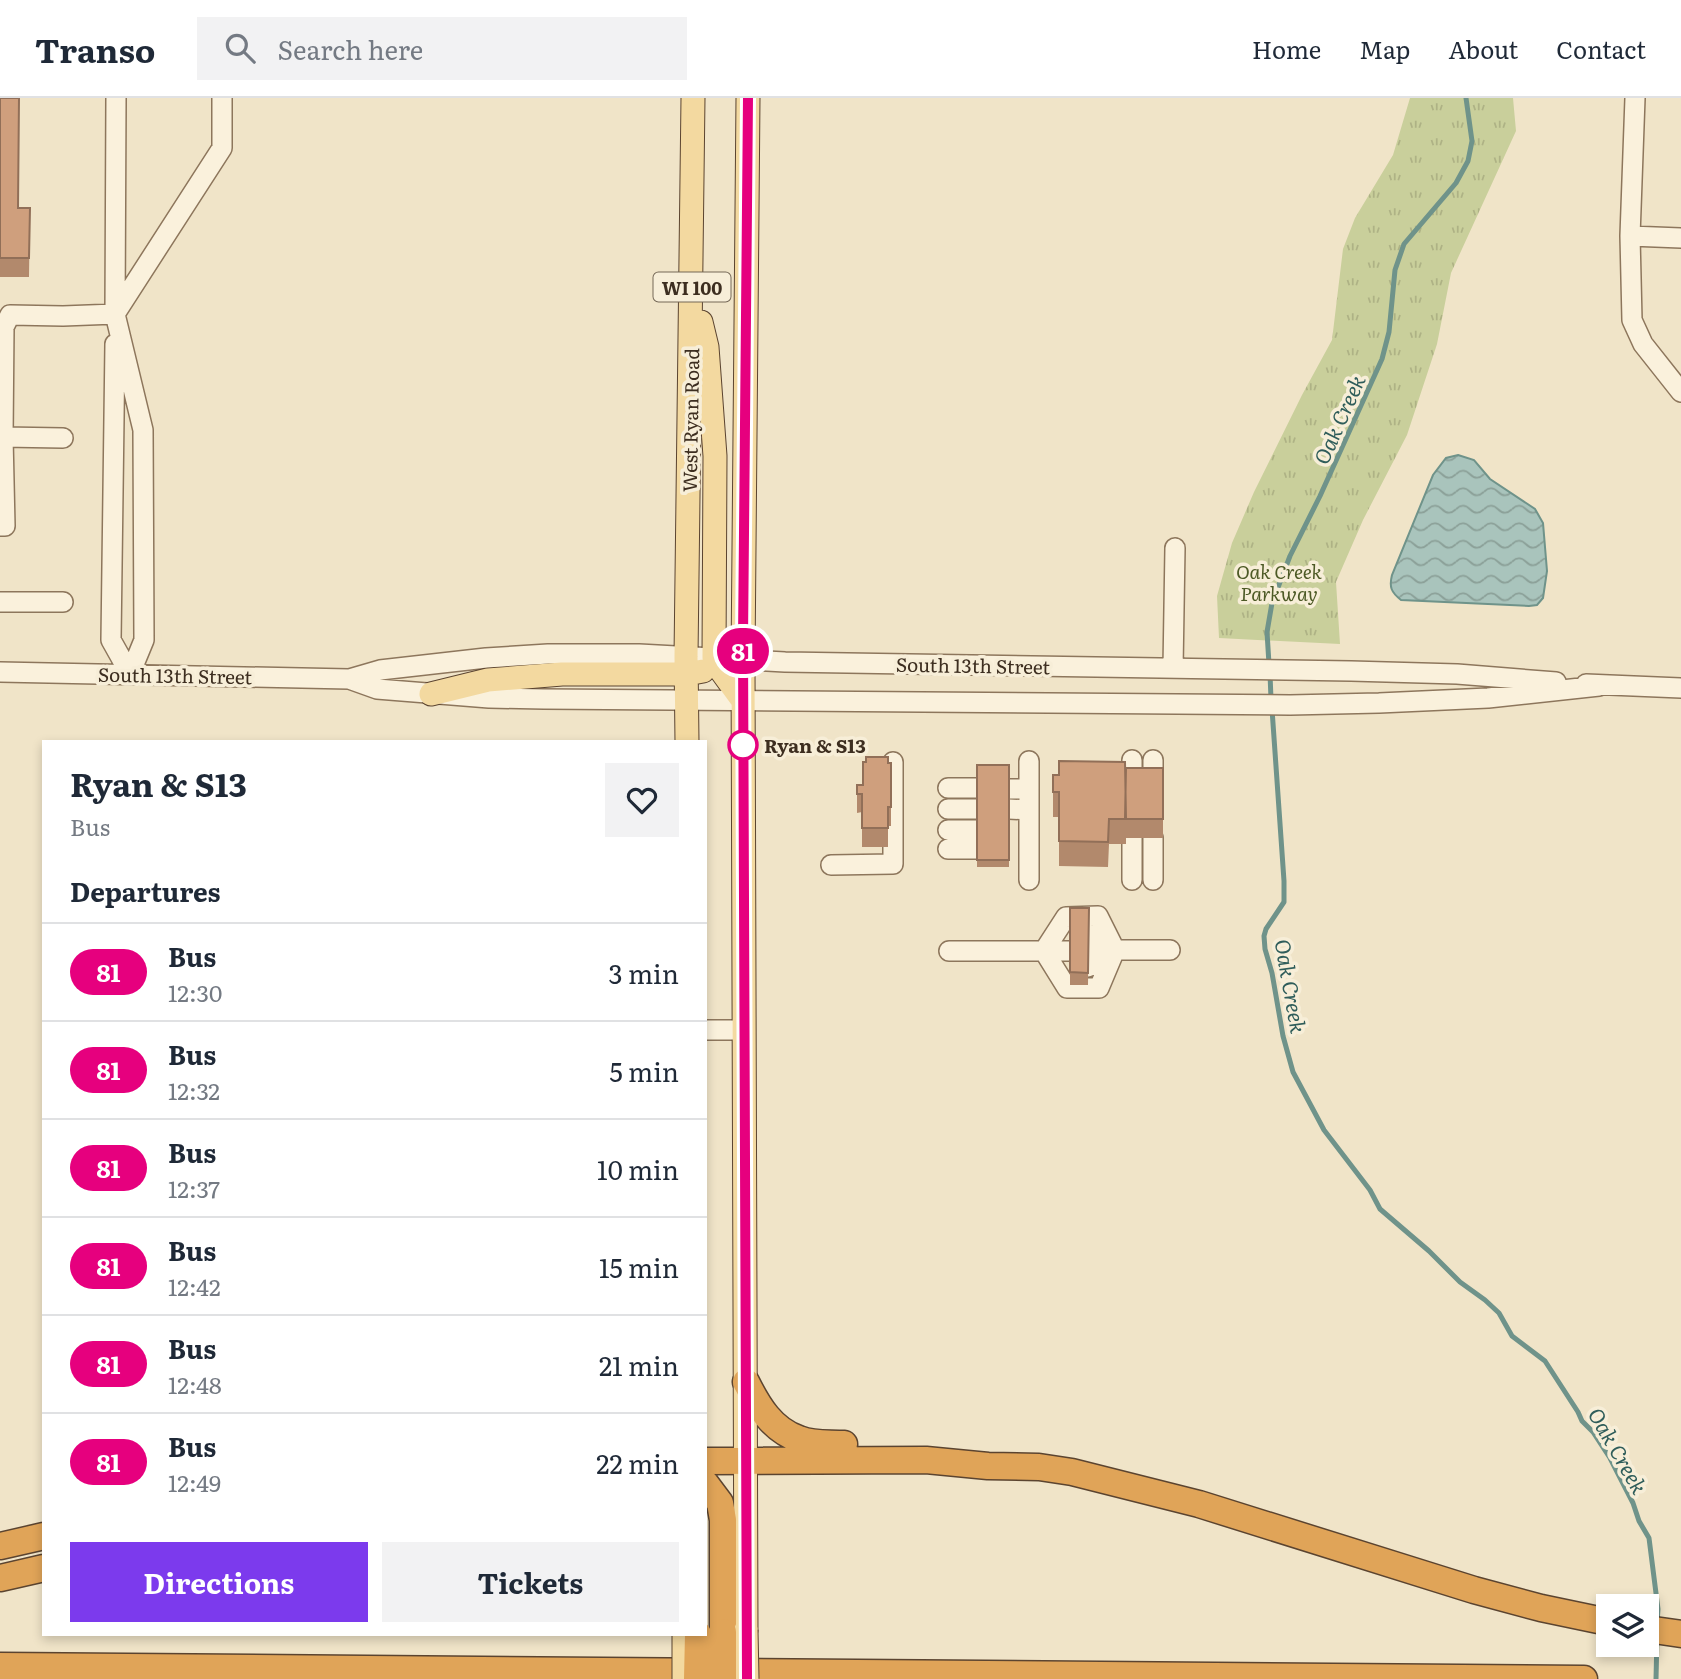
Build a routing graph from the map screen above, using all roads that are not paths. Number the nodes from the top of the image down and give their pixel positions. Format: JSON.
{"nodes":[{"id":1,"x":116,"y":98,"type":"edge"},
{"id":2,"x":222,"y":98,"type":"edge"},
{"id":3,"x":694,"y":98,"type":"edge"},
{"id":4,"x":748,"y":98,"type":"edge"},
{"id":5,"x":1635,"y":98,"type":"edge"},
{"id":6,"x":1630,"y":236,"type":"junction"},
{"id":7,"x":1681,"y":238,"type":"edge"},
{"id":8,"x":692,"y":284,"type":"junction"},
{"id":9,"x":116,"y":314,"type":"junction"},
{"id":10,"x":1681,"y":392,"type":"edge"},
{"id":11,"x":3,"y":437,"type":"junction"},
{"id":12,"x":63,"y":438,"type":"dead end"},
{"id":13,"x":0,"y":526,"type":"edge"},
{"id":14,"x":1175,"y":548,"type":"dead end"},
{"id":15,"x":0,"y":602,"type":"edge"},
{"id":16,"x":63,"y":602,"type":"dead end"},
{"id":17,"x":743,"y":660,"type":"junction"},
{"id":18,"x":716,"y":663,"type":"junction"},
{"id":19,"x":687,"y":665,"type":"junction"},
{"id":20,"x":1173,"y":668,"type":"junction"},
{"id":21,"x":0,"y":672,"type":"edge"},
{"id":22,"x":130,"y":674,"type":"junction"},
{"id":23,"x":349,"y":679,"type":"junction"},
{"id":24,"x":1599,"y":686,"type":"junction"},
{"id":25,"x":1681,"y":688,"type":"edge"},
{"id":26,"x":431,"y":694,"type":"junction"},
{"id":27,"x":687,"y":700,"type":"junction"},
{"id":28,"x":743,"y":701,"type":"junction"},
{"id":29,"x":687,"y":740,"type":"edge"},
{"id":30,"x":1132,"y":760,"type":"dead end"},
{"id":31,"x":1153,"y":760,"type":"dead end"},
{"id":32,"x":1029,"y":761,"type":"dead end"},
{"id":33,"x":893,"y":762,"type":"edge"},
{"id":34,"x":1132,"y":787,"type":"edge"},
{"id":35,"x":1153,"y":787,"type":"edge"},
{"id":36,"x":948,"y":788,"type":"dead end"},
{"id":37,"x":977,"y":788,"type":"edge"},
{"id":38,"x":1009,"y":789,"type":"edge"},
{"id":39,"x":1029,"y":789,"type":"junction"},
{"id":40,"x":948,"y":809,"type":"dead end"},
{"id":41,"x":977,"y":809,"type":"edge"},
{"id":42,"x":1009,"y":810,"type":"edge"},
{"id":43,"x":1029,"y":810,"type":"junction"},
{"id":44,"x":1132,"y":838,"type":"dead end"},
{"id":45,"x":1153,"y":838,"type":"dead end"},
{"id":46,"x":948,"y":839,"type":"dead end"},
{"id":47,"x":977,"y":840,"type":"edge"},
{"id":48,"x":1009,"y":840,"type":"edge"},
{"id":49,"x":1029,"y":840,"type":"junction"},
{"id":50,"x":831,"y":864,"type":"dead end"},
{"id":51,"x":1029,"y":880,"type":"dead end"},
{"id":52,"x":1132,"y":880,"type":"dead end"},
{"id":53,"x":1153,"y":880,"type":"dead end"},
{"id":54,"x":1115,"y":950,"type":"junction"},
{"id":55,"x":1170,"y":950,"type":"dead end"},
{"id":56,"x":948,"y":951,"type":"dead end"},
{"id":57,"x":1044,"y":951,"type":"junction"},
{"id":58,"x":1079,"y":951,"type":"junction"},
{"id":59,"x":707,"y":1030,"type":"edge"},
{"id":60,"x":744,"y":1030,"type":"junction"},
{"id":61,"x":746,"y":1382,"type":"junction"},
{"id":62,"x":707,"y":1461,"type":"edge"},
{"id":63,"x":746,"y":1461,"type":"junction"},
{"id":64,"x":1039,"y":1467,"type":"junction"},
{"id":65,"x":707,"y":1486,"type":"edge"},
{"id":66,"x":42,"y":1536,"type":"edge"},
{"id":67,"x":0,"y":1546,"type":"edge"},
{"id":68,"x":42,"y":1568,"type":"edge"},
{"id":69,"x":0,"y":1578,"type":"edge"},
{"id":70,"x":1596,"y":1619,"type":"edge"},
{"id":71,"x":1659,"y":1631,"type":"edge"},
{"id":72,"x":722,"y":1632,"type":"edge"},
{"id":73,"x":1681,"y":1634,"type":"edge"},
{"id":74,"x":684,"y":1636,"type":"edge"},
{"id":75,"x":0,"y":1666,"type":"edge"},
{"id":76,"x":684,"y":1679,"type":"edge"},
{"id":77,"x":697,"y":1679,"type":"edge"},
{"id":78,"x":723,"y":1679,"type":"edge"},
{"id":79,"x":747,"y":1679,"type":"edge"},
{"id":80,"x":1584,"y":1679,"type":"edge"}],
"edges":[{"from":1,"to":9,"type":"street"},
{"from":2,"to":9,"type":"street"},
{"from":3,"to":8,"type":"main road","name":"West Ryan Road","number":"WI 100"},
{"from":4,"to":17,"type":"main road","number":"WI 100"},
{"from":5,"to":6,"type":"street"},
{"from":6,"to":7,"type":"street"},
{"from":6,"to":10,"type":"street"},
{"from":8,"to":18,"type":"main road"},
{"from":8,"to":19,"type":"main road","name":"West Ryan Road","number":"WI 100"},
{"from":9,"to":11,"type":"street"},
{"from":9,"to":22,"type":"street"},
{"from":9,"to":22,"type":"street"},
{"from":11,"to":12,"type":"street"},
{"from":11,"to":13,"type":"street"},
{"from":14,"to":20,"type":"street"},
{"from":15,"to":16,"type":"street"},
{"from":17,"to":18,"type":"main road"},
{"from":17,"to":20,"type":"street","name":"South 13th Street"},
{"from":17,"to":28,"type":"main road","number":"WI 100"},
{"from":18,"to":19,"type":"main road"},
{"from":18,"to":28,"type":"main road"},
{"from":19,"to":23,"type":"street","name":"South 13th Street"},
{"from":19,"to":26,"type":"main road"},
{"from":19,"to":27,"type":"main road","name":"West Ryan Road","number":"WI 100"},
{"from":20,"to":24,"type":"street","name":"South 13th Street"},
{"from":21,"to":22,"type":"street","name":"South 13th Street"},
{"from":22,"to":23,"type":"street","name":"South 13th Street"},
{"from":23,"to":26,"type":"street","name":"South 13th Street"},
{"from":24,"to":25,"type":"street","name":"South 13th Street"},
{"from":24,"to":28,"type":"street","name":"South 13th Street"},
{"from":26,"to":27,"type":"street","name":"South 13th Street"},
{"from":27,"to":28,"type":"street","name":"South 13th Street"},
{"from":27,"to":29,"type":"main road","name":"West Ryan Road","number":"WI 100"},
{"from":28,"to":60,"type":"main road","number":"WI 100"},
{"from":30,"to":34,"type":"street"},
{"from":31,"to":35,"type":"street"},
{"from":32,"to":39,"type":"street"},
{"from":33,"to":50,"type":"street"},
{"from":36,"to":37,"type":"street"},
{"from":38,"to":39,"type":"street"},
{"from":39,"to":43,"type":"street"},
{"from":40,"to":41,"type":"street"},
{"from":42,"to":43,"type":"street"},
{"from":43,"to":49,"type":"street"},
{"from":44,"to":52,"type":"street"},
{"from":45,"to":53,"type":"street"},
{"from":46,"to":47,"type":"street"},
{"from":48,"to":49,"type":"street"},
{"from":49,"to":51,"type":"street"},
{"from":54,"to":55,"type":"street"},
{"from":54,"to":57,"type":"street"},
{"from":54,"to":57,"type":"street"},
{"from":54,"to":58,"type":"street"},
{"from":56,"to":57,"type":"street"},
{"from":57,"to":58,"type":"street"},
{"from":57,"to":58,"type":"street"},
{"from":59,"to":60,"type":"street"},
{"from":60,"to":61,"type":"main road","number":"WI 100"},
{"from":61,"to":63,"type":"main road","number":"WI 100"},
{"from":61,"to":64,"type":"highway"},
{"from":62,"to":63,"type":"highway"},
{"from":63,"to":64,"type":"highway"},
{"from":63,"to":72,"type":"main road","number":"WI 100"},
{"from":64,"to":70,"type":"highway"},
{"from":65,"to":72,"type":"highway"},
{"from":66,"to":67,"type":"highway"},
{"from":68,"to":69,"type":"highway"},
{"from":71,"to":73,"type":"highway"},
{"from":72,"to":77,"type":"highway","bridge":true},
{"from":72,"to":78,"type":"highway","bridge":true},
{"from":72,"to":79,"type":"main road","number":"WI 100","bridge":true},
{"from":74,"to":76,"type":"main road","bridge":true},
{"from":75,"to":80,"type":"highway"}]}
